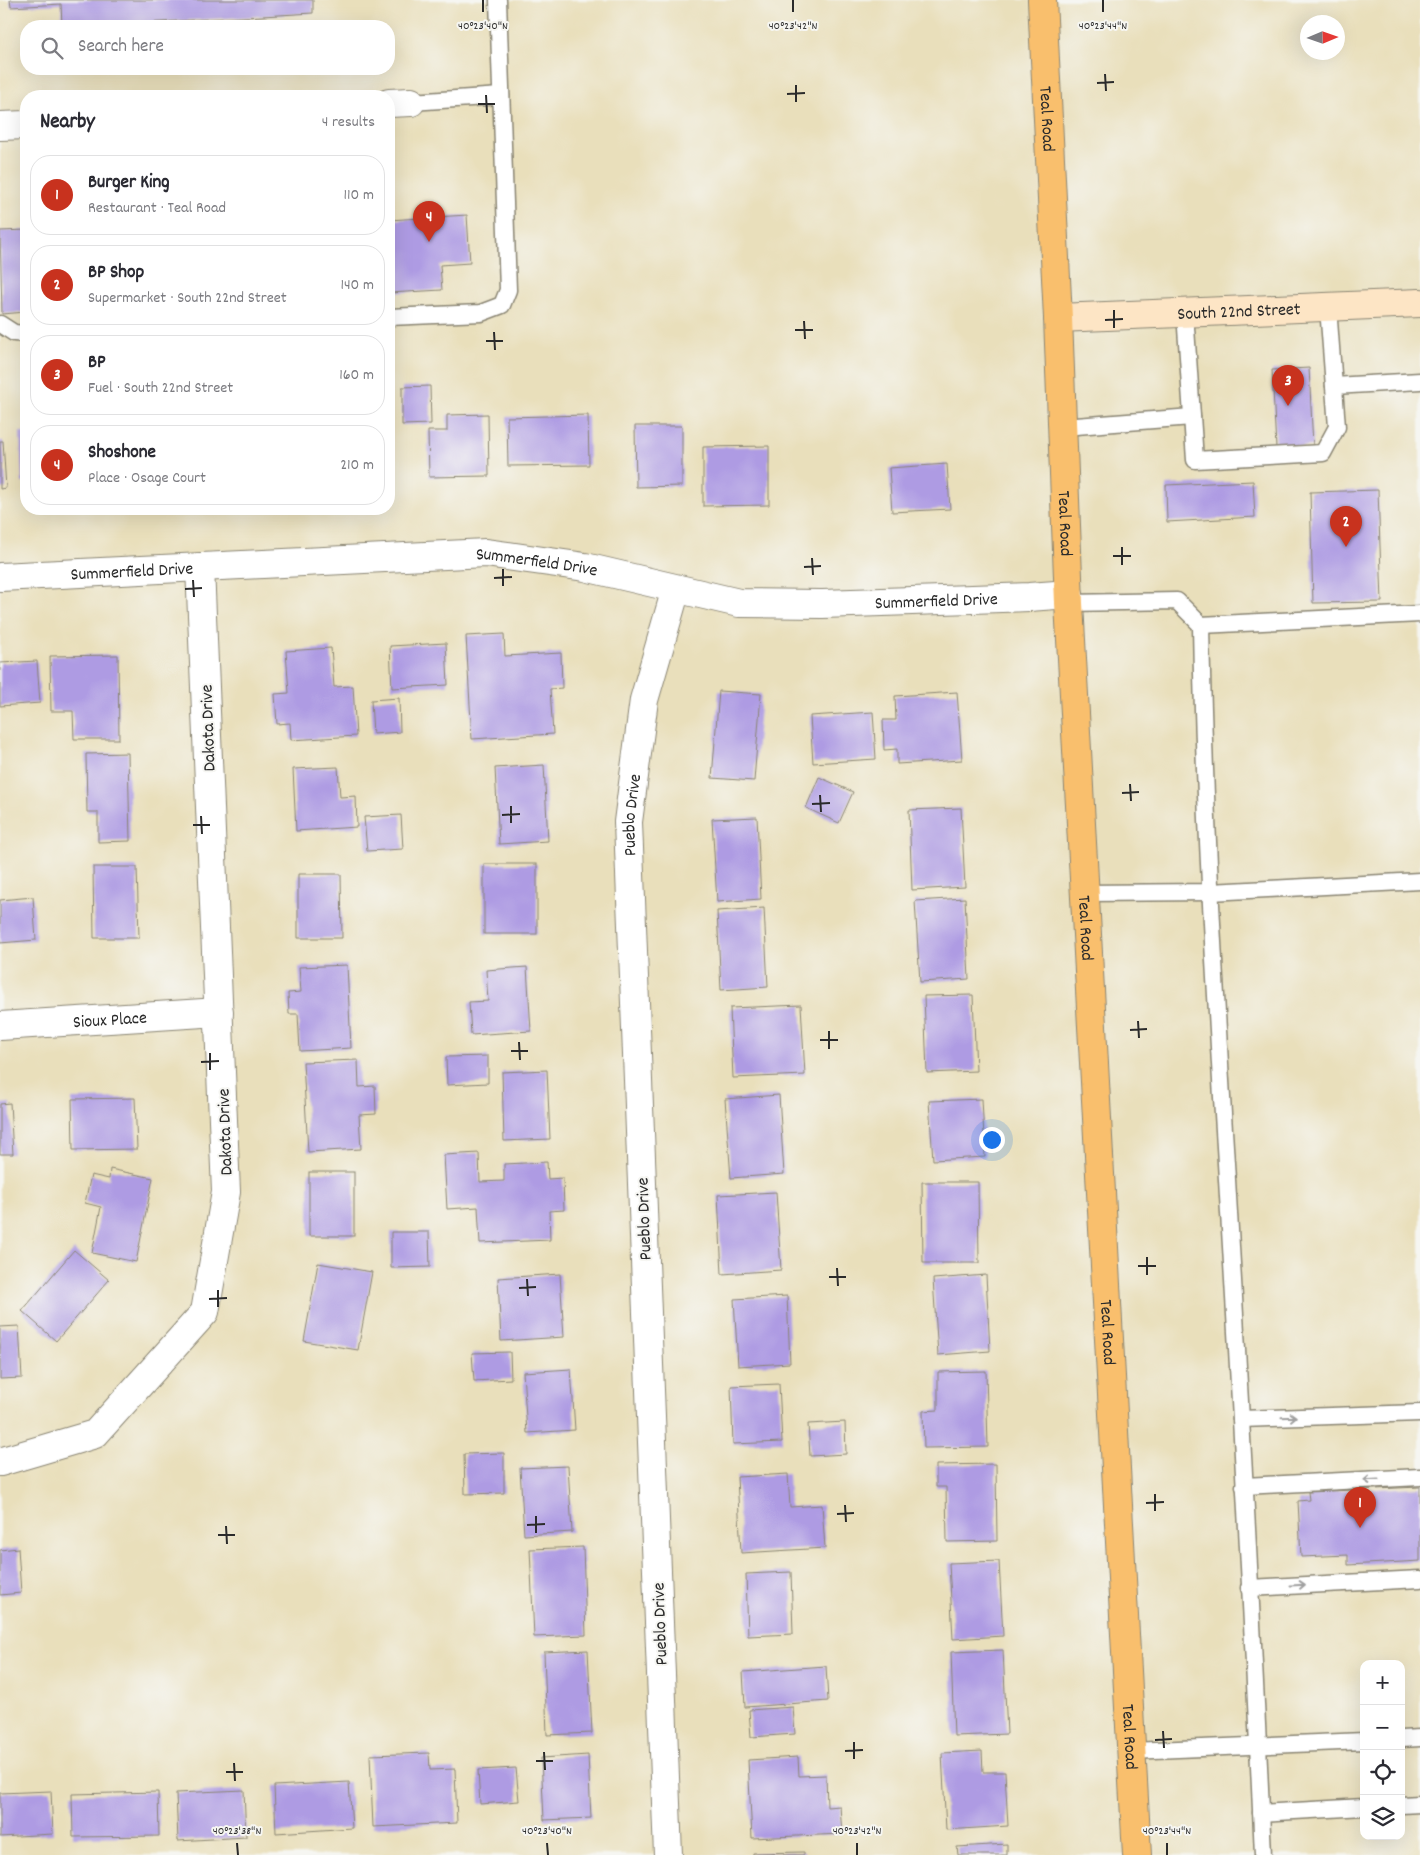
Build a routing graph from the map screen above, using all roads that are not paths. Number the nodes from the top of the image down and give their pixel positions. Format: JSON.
{"nodes":[{"id":1,"x":498,"y":0,"type":"edge"},
{"id":2,"x":1042,"y":0,"type":"edge"},
{"id":3,"x":501,"y":96,"type":"junction"},
{"id":4,"x":400,"y":102,"type":"edge"},
{"id":5,"x":20,"y":125,"type":"edge"},
{"id":6,"x":0,"y":126,"type":"edge"},
{"id":7,"x":1420,"y":303,"type":"edge"},
{"id":8,"x":1328,"y":307,"type":"junction"},
{"id":9,"x":1185,"y":313,"type":"junction"},
{"id":10,"x":395,"y":317,"type":"edge"},
{"id":11,"x":1058,"y":318,"type":"junction"},
{"id":12,"x":0,"y":324,"type":"edge"},
{"id":13,"x":20,"y":334,"type":"edge"},
{"id":14,"x":1420,"y":382,"type":"edge"},
{"id":15,"x":1334,"y":386,"type":"junction"},
{"id":16,"x":1192,"y":417,"type":"junction"},
{"id":17,"x":1063,"y":427,"type":"junction"},
{"id":18,"x":200,"y":567,"type":"junction"},
{"id":19,"x":0,"y":577,"type":"edge"},
{"id":20,"x":676,"y":589,"type":"junction"},
{"id":21,"x":1069,"y":598,"type":"junction"},
{"id":22,"x":1420,"y":614,"type":"edge"},
{"id":23,"x":1201,"y":625,"type":"junction"},
{"id":24,"x":1420,"y":881,"type":"edge"},
{"id":25,"x":1210,"y":892,"type":"junction"},
{"id":26,"x":1085,"y":893,"type":"junction"},
{"id":27,"x":219,"y":1012,"type":"junction"},
{"id":28,"x":0,"y":1026,"type":"edge"},
{"id":29,"x":1420,"y":1413,"type":"edge"},
{"id":30,"x":1241,"y":1419,"type":"junction"},
{"id":31,"x":0,"y":1462,"type":"edge"},
{"id":32,"x":1420,"y":1478,"type":"edge"},
{"id":33,"x":1244,"y":1486,"type":"junction"},
{"id":34,"x":1420,"y":1579,"type":"edge"},
{"id":35,"x":1249,"y":1588,"type":"junction"},
{"id":36,"x":1420,"y":1738,"type":"edge"},
{"id":37,"x":1405,"y":1739,"type":"edge"},
{"id":38,"x":1360,"y":1741,"type":"edge"},
{"id":39,"x":1258,"y":1746,"type":"junction"},
{"id":40,"x":1131,"y":1750,"type":"junction"},
{"id":41,"x":1420,"y":1804,"type":"edge"},
{"id":42,"x":1405,"y":1805,"type":"edge"},
{"id":43,"x":1360,"y":1807,"type":"edge"},
{"id":44,"x":1261,"y":1813,"type":"junction"},
{"id":45,"x":668,"y":1855,"type":"edge"},
{"id":46,"x":1137,"y":1855,"type":"edge"},
{"id":47,"x":1263,"y":1855,"type":"edge"}],
"edges":[{"from":1,"to":3,"type":"lane"},
{"from":2,"to":11,"type":"main road","name":"Teal Road"},
{"from":3,"to":4,"type":"lane"},
{"from":3,"to":10,"type":"lane"},
{"from":5,"to":6,"type":"street"},
{"from":7,"to":8,"type":"street","name":"South 22nd Street"},
{"from":8,"to":9,"type":"street","name":"South 22nd Street"},
{"from":8,"to":15,"type":"lane"},
{"from":9,"to":11,"type":"street","name":"South 22nd Street"},
{"from":9,"to":16,"type":"lane"},
{"from":11,"to":17,"type":"main road","name":"Teal Road"},
{"from":12,"to":13,"type":"lane"},
{"from":14,"to":15,"type":"lane"},
{"from":15,"to":16,"type":"lane"},
{"from":16,"to":17,"type":"lane"},
{"from":17,"to":21,"type":"main road","name":"Teal Road"},
{"from":18,"to":19,"type":"street","name":"Summerfield Drive"},
{"from":18,"to":20,"type":"street","name":"Summerfield Drive"},
{"from":18,"to":27,"type":"street","name":"Dakota Drive"},
{"from":20,"to":21,"type":"street","name":"Summerfield Drive"},
{"from":20,"to":45,"type":"street","name":"Pueblo Drive"},
{"from":21,"to":23,"type":"lane"},
{"from":21,"to":26,"type":"main road","name":"Teal Road"},
{"from":22,"to":23,"type":"lane"},
{"from":23,"to":25,"type":"lane"},
{"from":24,"to":25,"type":"lane"},
{"from":25,"to":26,"type":"lane"},
{"from":25,"to":30,"type":"lane"},
{"from":26,"to":40,"type":"main road","name":"Teal Road"},
{"from":27,"to":28,"type":"street","name":"Sioux Place"},
{"from":27,"to":31,"type":"street","name":"Dakota Drive"},
{"from":30,"to":29,"type":"lane","one_way":true},
{"from":30,"to":33,"type":"lane"},
{"from":32,"to":33,"type":"lane","one_way":true},
{"from":33,"to":35,"type":"lane"},
{"from":35,"to":34,"type":"lane","one_way":true},
{"from":35,"to":39,"type":"lane"},
{"from":36,"to":37,"type":"lane"},
{"from":38,"to":39,"type":"lane"},
{"from":39,"to":40,"type":"lane"},
{"from":39,"to":44,"type":"lane"},
{"from":40,"to":46,"type":"main road","name":"Teal Road"},
{"from":41,"to":42,"type":"lane"},
{"from":43,"to":44,"type":"lane"},
{"from":44,"to":47,"type":"lane"}]}
